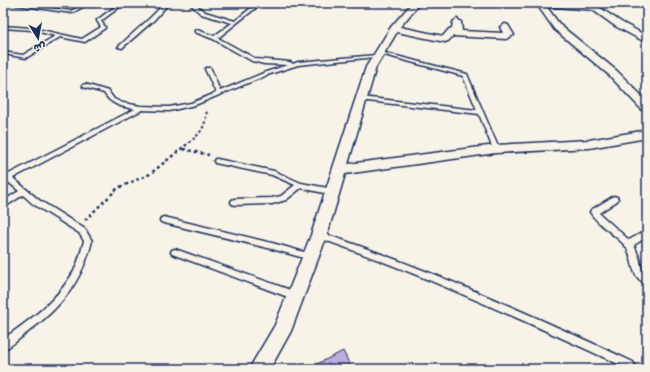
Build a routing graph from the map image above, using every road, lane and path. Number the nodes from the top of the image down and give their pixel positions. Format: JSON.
{"nodes":[{"id":1,"x":10,"y":3,"type":"edge"},
{"id":2,"x":44,"y":3,"type":"edge"},
{"id":3,"x":88,"y":3,"type":"edge"},
{"id":4,"x":94,"y":3,"type":"edge"},
{"id":5,"x":191,"y":3,"type":"edge"},
{"id":6,"x":260,"y":3,"type":"edge"},
{"id":7,"x":416,"y":3,"type":"edge"},
{"id":8,"x":587,"y":3,"type":"edge"},
{"id":9,"x":166,"y":4,"type":"edge"},
{"id":10,"x":540,"y":4,"type":"edge"},
{"id":11,"x":120,"y":5,"type":"junction"},
{"id":12,"x":37,"y":7,"type":"junction"},
{"id":13,"x":595,"y":9,"type":"junction"},
{"id":14,"x":236,"y":22,"type":"junction"},
{"id":15,"x":457,"y":22,"type":"dead end"},
{"id":16,"x":3,"y":27,"type":"edge"},
{"id":17,"x":505,"y":27,"type":"dead end"},
{"id":18,"x":394,"y":30,"type":"junction"},
{"id":19,"x":197,"y":31,"type":"dead end"},
{"id":20,"x":450,"y":33,"type":"junction"},
{"id":21,"x":60,"y":35,"type":"junction"},
{"id":22,"x":215,"y":38,"type":"junction"},
{"id":23,"x":647,"y":40,"type":"edge"},
{"id":24,"x":120,"y":47,"type":"dead end"},
{"id":25,"x":3,"y":53,"type":"edge"},
{"id":26,"x":378,"y":54,"type":"junction"},
{"id":27,"x":298,"y":64,"type":"junction"},
{"id":28,"x":208,"y":69,"type":"dead end"},
{"id":29,"x":85,"y":86,"type":"dead end"},
{"id":30,"x":219,"y":94,"type":"junction"},
{"id":31,"x":208,"y":99,"type":"junction"},
{"id":32,"x":361,"y":99,"type":"junction"},
{"id":33,"x":141,"y":108,"type":"junction"},
{"id":34,"x":647,"y":108,"type":"edge"},
{"id":35,"x":482,"y":112,"type":"junction"},
{"id":36,"x":647,"y":134,"type":"edge"},
{"id":37,"x":182,"y":149,"type":"junction"},
{"id":38,"x":496,"y":149,"type":"junction"},
{"id":39,"x":217,"y":161,"type":"joint"},
{"id":40,"x":339,"y":170,"type":"junction"},
{"id":41,"x":5,"y":178,"type":"edge"},
{"id":42,"x":300,"y":185,"type":"junction"},
{"id":43,"x":23,"y":192,"type":"junction"},
{"id":44,"x":333,"y":192,"type":"junction"},
{"id":45,"x":614,"y":199,"type":"dead end"},
{"id":46,"x":235,"y":202,"type":"dead end"},
{"id":47,"x":3,"y":204,"type":"edge"},
{"id":48,"x":164,"y":220,"type":"dead end"},
{"id":49,"x":77,"y":228,"type":"junction"},
{"id":50,"x":647,"y":233,"type":"edge"},
{"id":51,"x":319,"y":235,"type":"junction"},
{"id":52,"x":629,"y":244,"type":"junction"},
{"id":53,"x":175,"y":252,"type":"dead end"},
{"id":54,"x":311,"y":257,"type":"junction"},
{"id":55,"x":647,"y":280,"type":"edge"},
{"id":56,"x":296,"y":296,"type":"junction"},
{"id":57,"x":3,"y":345,"type":"edge"},
{"id":58,"x":630,"y":365,"type":"dead end"},
{"id":59,"x":260,"y":369,"type":"edge"}],
"edges":[{"from":1,"to":12,"type":"lane"},
{"from":2,"to":12,"type":"lane"},
{"from":3,"to":12,"type":"lane"},
{"from":4,"to":11,"type":"lane"},
{"from":5,"to":14,"type":"lane"},
{"from":6,"to":14,"type":"lane"},
{"from":7,"to":18,"type":"street"},
{"from":8,"to":13,"type":"street"},
{"from":9,"to":11,"type":"lane"},
{"from":9,"to":24,"type":"lane"},
{"from":10,"to":13,"type":"lane"},
{"from":10,"to":34,"type":"street"},
{"from":11,"to":21,"type":"lane"},
{"from":13,"to":23,"type":"street"},
{"from":14,"to":22,"type":"lane"},
{"from":15,"to":20,"type":"street"},
{"from":16,"to":21,"type":"lane"},
{"from":17,"to":20,"type":"street"},
{"from":18,"to":20,"type":"street"},
{"from":18,"to":26,"type":"street"},
{"from":19,"to":22,"type":"lane"},
{"from":21,"to":25,"type":"lane"},
{"from":22,"to":27,"type":"lane"},
{"from":26,"to":27,"type":"lane"},
{"from":26,"to":32,"type":"street"},
{"from":26,"to":35,"type":"lane"},
{"from":27,"to":30,"type":"lane"},
{"from":28,"to":30,"type":"lane"},
{"from":29,"to":33,"type":"lane"},
{"from":30,"to":31,"type":"lane"},
{"from":31,"to":33,"type":"lane"},
{"from":31,"to":37,"type":"path"},
{"from":32,"to":35,"type":"lane"},
{"from":32,"to":40,"type":"street"},
{"from":33,"to":41,"type":"lane"},
{"from":35,"to":38,"type":"lane"},
{"from":36,"to":38,"type":"street"},
{"from":37,"to":39,"type":"path"},
{"from":37,"to":49,"type":"path"},
{"from":38,"to":40,"type":"street"},
{"from":39,"to":42,"type":"lane"},
{"from":40,"to":44,"type":"street"},
{"from":41,"to":43,"type":"lane"},
{"from":42,"to":44,"type":"lane"},
{"from":42,"to":46,"type":"lane"},
{"from":43,"to":47,"type":"lane"},
{"from":43,"to":49,"type":"lane"},
{"from":44,"to":51,"type":"street"},
{"from":45,"to":52,"type":"lane"},
{"from":48,"to":54,"type":"lane"},
{"from":49,"to":57,"type":"lane"},
{"from":50,"to":52,"type":"lane"},
{"from":51,"to":54,"type":"street"},
{"from":51,"to":58,"type":"lane"},
{"from":52,"to":55,"type":"lane"},
{"from":53,"to":56,"type":"lane"},
{"from":54,"to":56,"type":"street"},
{"from":56,"to":59,"type":"street"}]}
